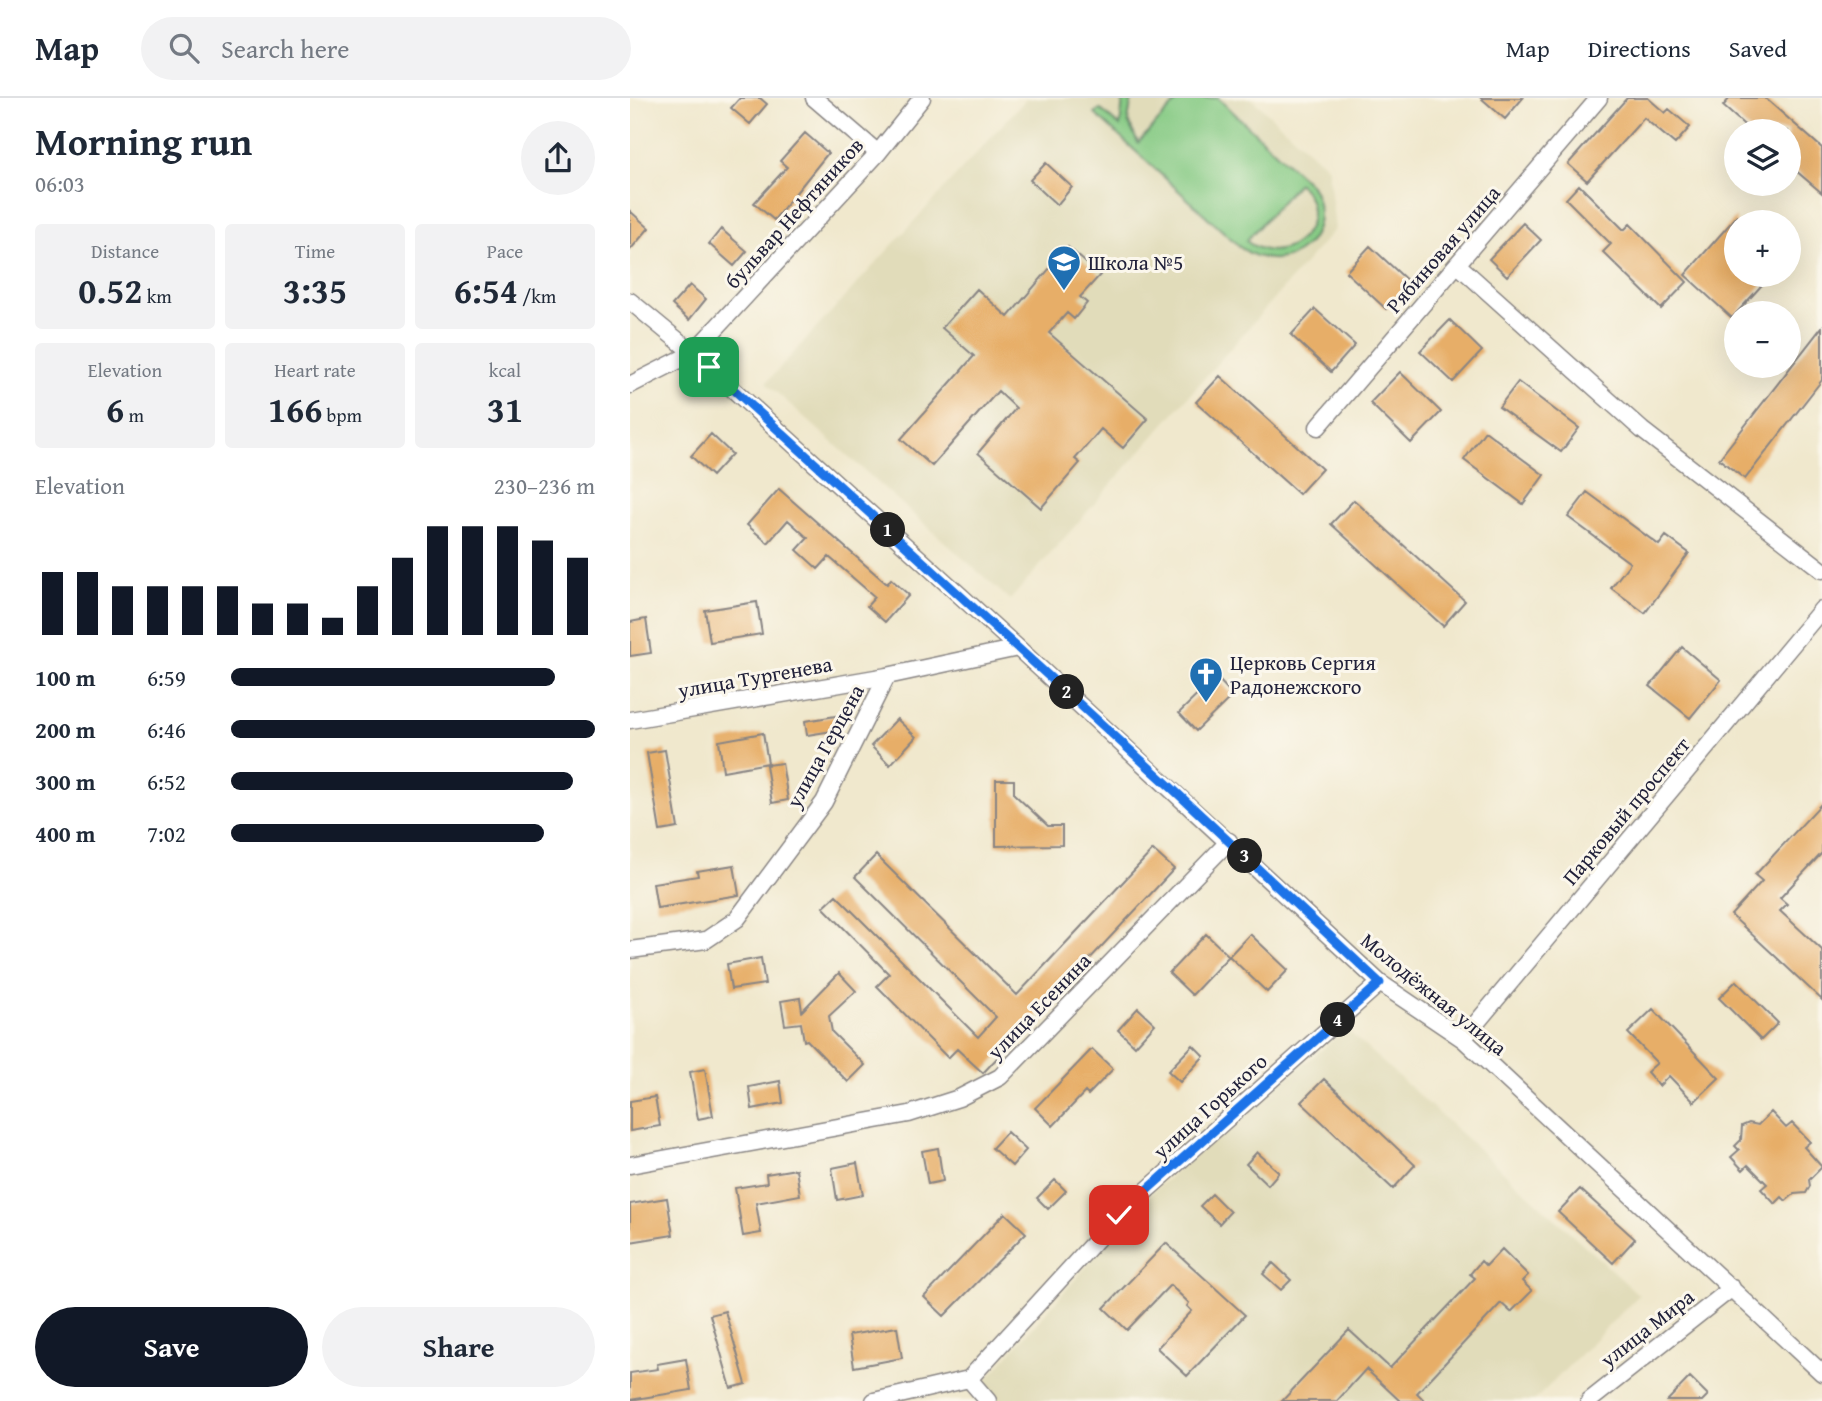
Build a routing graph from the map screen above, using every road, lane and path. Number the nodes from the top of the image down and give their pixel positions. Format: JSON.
{"nodes":[{"id":1,"x":814,"y":98,"type":"edge"},
{"id":2,"x":922,"y":98,"type":"edge"},
{"id":3,"x":1599,"y":98,"type":"edge"},
{"id":4,"x":878,"y":153,"type":"junction"},
{"id":5,"x":1458,"y":265,"type":"junction"},
{"id":6,"x":630,"y":301,"type":"edge"},
{"id":7,"x":693,"y":354,"type":"junction"},
{"id":8,"x":630,"y":384,"type":"edge"},
{"id":9,"x":1318,"y":427,"type":"dead end"},
{"id":10,"x":1822,"y":570,"type":"edge"},
{"id":11,"x":1822,"y":609,"type":"edge"},
{"id":12,"x":1018,"y":648,"type":"junction"},
{"id":13,"x":887,"y":676,"type":"junction"},
{"id":14,"x":630,"y":720,"type":"edge"},
{"id":15,"x":1229,"y":842,"type":"junction"},
{"id":16,"x":630,"y":950,"type":"edge"},
{"id":17,"x":1380,"y":983,"type":"junction"},
{"id":18,"x":1462,"y":1040,"type":"junction"},
{"id":19,"x":630,"y":1164,"type":"edge"},
{"id":20,"x":1732,"y":1288,"type":"junction"},
{"id":21,"x":1822,"y":1373,"type":"edge"},
{"id":22,"x":969,"y":1379,"type":"junction"},
{"id":23,"x":874,"y":1401,"type":"edge"},
{"id":24,"x":988,"y":1401,"type":"edge"},
{"id":25,"x":1589,"y":1401,"type":"edge"}],
"edges":[{"from":1,"to":4,"type":"street"},
{"from":2,"to":4,"type":"street","name":"бульвар Нефтяников"},
{"from":3,"to":5,"type":"street","name":"Рябиновая улица"},
{"from":4,"to":7,"type":"street","name":"бульвар Нефтяников"},
{"from":5,"to":9,"type":"street","name":"Рябиновая улица"},
{"from":5,"to":10,"type":"street"},
{"from":6,"to":7,"type":"street","name":"Молодёжная улица"},
{"from":7,"to":8,"type":"street"},
{"from":7,"to":12,"type":"street","name":"Молодёжная улица"},
{"from":11,"to":18,"type":"street","name":"Парковый проспект"},
{"from":12,"to":13,"type":"street","name":"улица Герцена"},
{"from":12,"to":15,"type":"street","name":"Молодёжная улица"},
{"from":13,"to":14,"type":"street","name":"улица Тургенева"},
{"from":13,"to":16,"type":"street","name":"улица Герцена"},
{"from":15,"to":17,"type":"street","name":"Молодёжная улица"},
{"from":15,"to":19,"type":"street","name":"улица Есенина"},
{"from":17,"to":18,"type":"street","name":"Молодёжная улица"},
{"from":17,"to":22,"type":"street","name":"улица Горького"},
{"from":18,"to":20,"type":"street","name":"Молодёжная улица"},
{"from":20,"to":21,"type":"street","name":"Молодёжная улица"},
{"from":20,"to":25,"type":"street","name":"улица Мира"},
{"from":22,"to":23,"type":"street"},
{"from":22,"to":24,"type":"street"}]}
